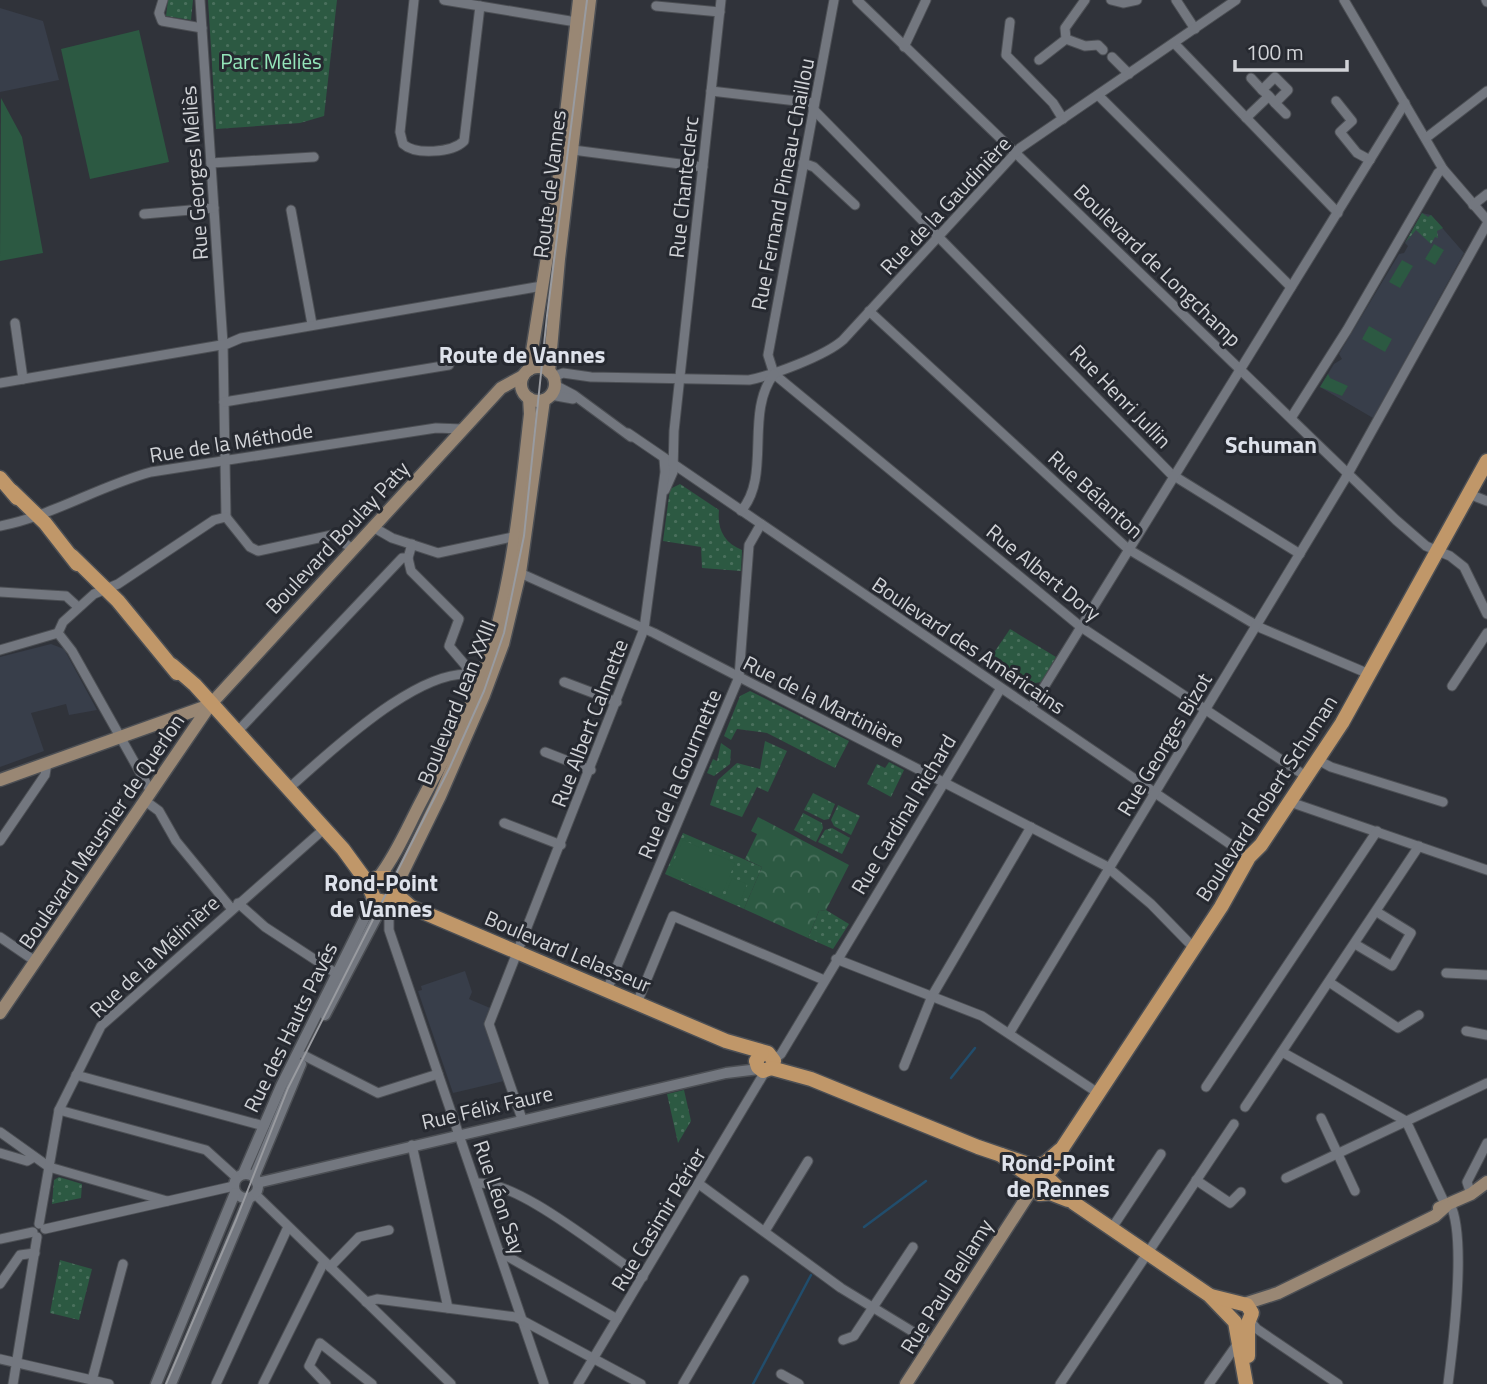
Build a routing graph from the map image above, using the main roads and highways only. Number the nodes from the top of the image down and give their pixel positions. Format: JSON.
{"nodes":[{"id":1,"x":579,"y":0,"type":"edge"},
{"id":2,"x":590,"y":0,"type":"edge"},
{"id":3,"x":581,"y":23,"type":"junction"},
{"id":4,"x":526,"y":383,"type":"junction"},
{"id":5,"x":550,"y":386,"type":"junction"},
{"id":6,"x":1487,"y":461,"type":"edge"},
{"id":7,"x":0,"y":478,"type":"edge"},
{"id":8,"x":210,"y":705,"type":"junction"},
{"id":9,"x":0,"y":780,"type":"edge"},
{"id":10,"x":383,"y":890,"type":"junction"},
{"id":11,"x":0,"y":1013,"type":"edge"},
{"id":12,"x":1042,"y":1180,"type":"junction"},
{"id":13,"x":1481,"y":1189,"type":"edge"},
{"id":14,"x":1243,"y":1315,"type":"junction"},
{"id":15,"x":906,"y":1384,"type":"edge"},
{"id":16,"x":1246,"y":1384,"type":"edge"},
{"id":17,"x":1252,"y":1384,"type":"edge"}],
"edges":[{"from":1,"to":3,"type":"main road","name":"Route de Vannes"},
{"from":2,"to":3,"type":"main road","name":"Route de Vannes"},
{"from":3,"to":4,"type":"main road","name":"Route de Vannes"},
{"from":3,"to":5,"type":"main road","name":"Route de Vannes"},
{"from":4,"to":5,"type":"main road"},
{"from":4,"to":5,"type":"main road"},
{"from":4,"to":8,"type":"main road","name":"Boulevard Boulay Paty"},
{"from":4,"to":10,"type":"main road","name":"Boulevard Jean XXIII"},
{"from":5,"to":10,"type":"main road","name":"Boulevard Jean XXIII"},
{"from":6,"to":12,"type":"main road","name":"Boulevard Robert Schuman"},
{"from":7,"to":8,"type":"main road"},
{"from":8,"to":9,"type":"main road"},
{"from":8,"to":10,"type":"main road"},
{"from":8,"to":11,"type":"main road","name":"Boulevard Meusnier de Querlon"},
{"from":10,"to":12,"type":"main road","name":"Boulevard Lelasseur"},
{"from":12,"to":14,"type":"main road","name":"Boulevard Lelasseur"},
{"from":12,"to":15,"type":"main road","name":"Rue Paul Bellamy"},
{"from":13,"to":14,"type":"main road"},
{"from":14,"to":16,"type":"main road"},
{"from":14,"to":17,"type":"main road"}]}
